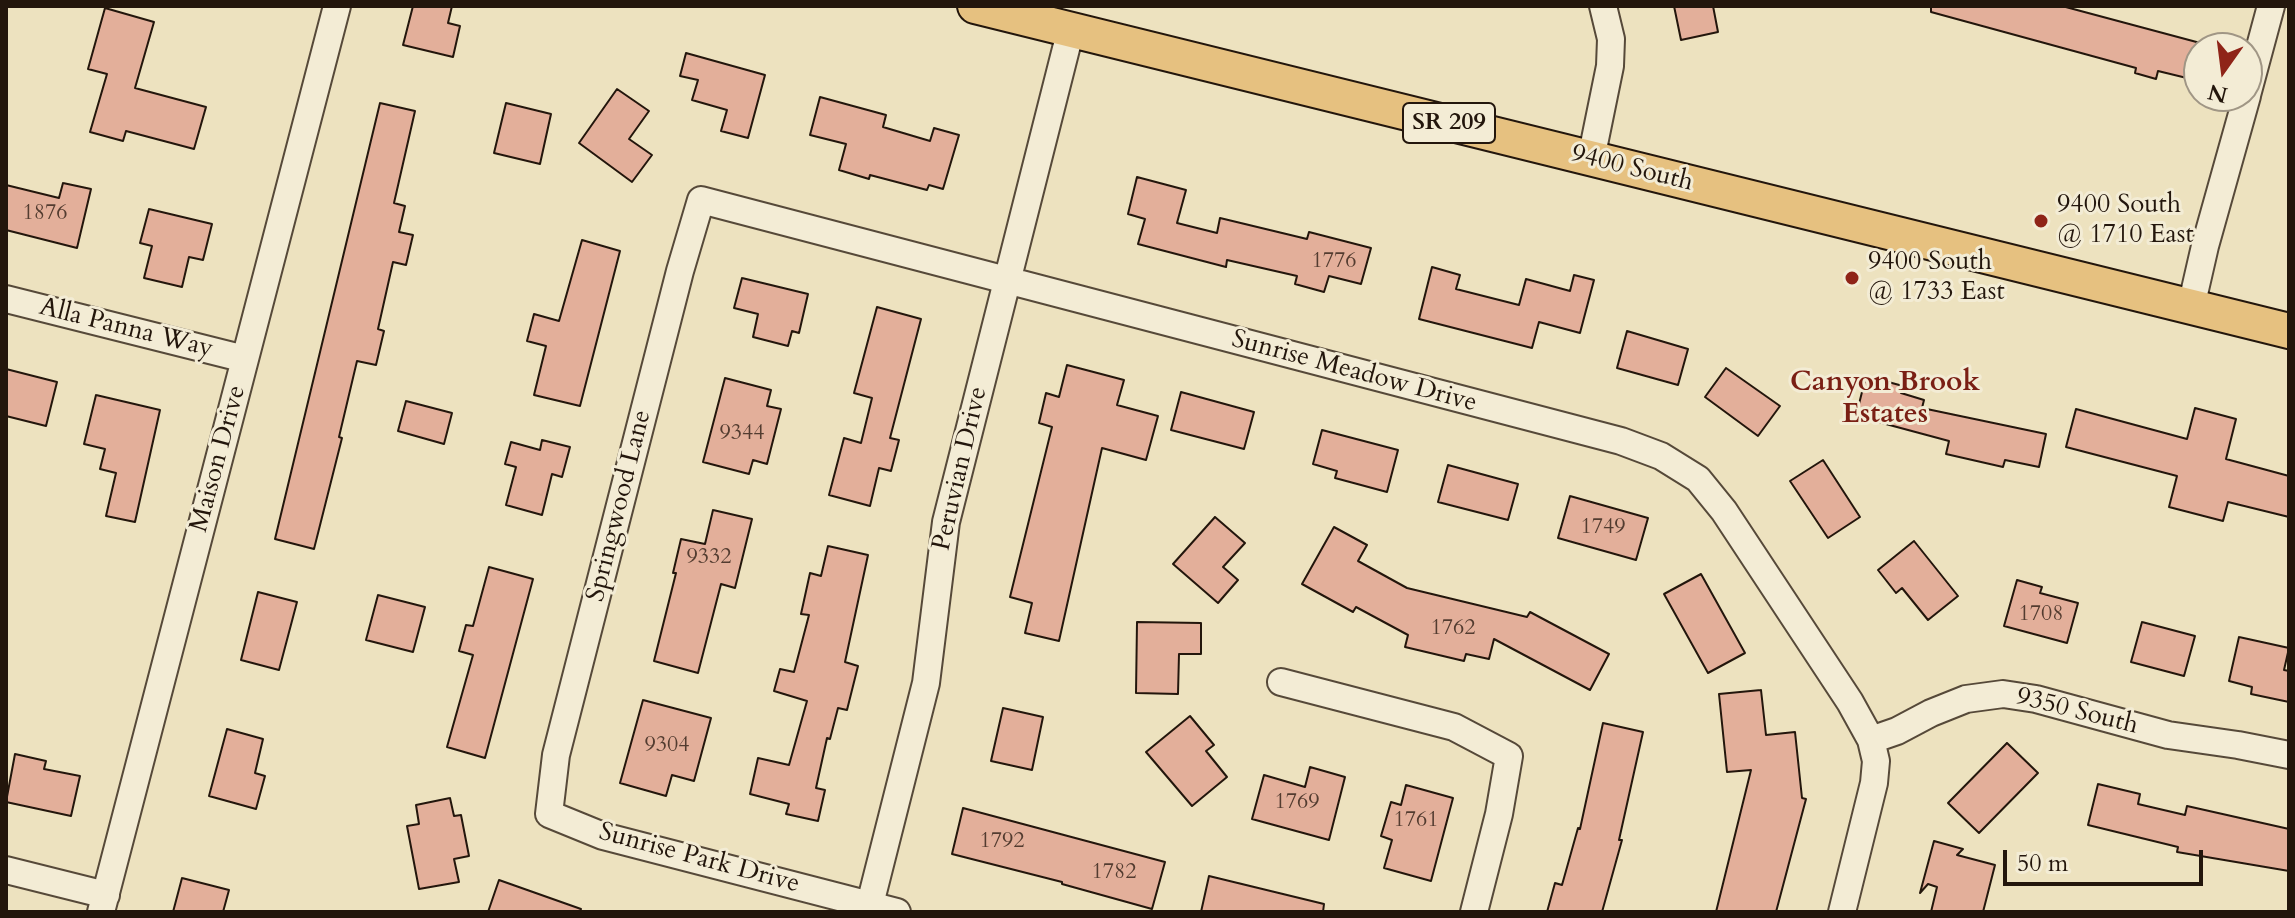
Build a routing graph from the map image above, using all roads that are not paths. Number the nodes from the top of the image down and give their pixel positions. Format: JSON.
{"nodes":[{"id":1,"x":337,"y":6,"type":"edge"},
{"id":2,"x":975,"y":6,"type":"edge"},
{"id":3,"x":1603,"y":6,"type":"edge"},
{"id":4,"x":2271,"y":6,"type":"edge"},
{"id":5,"x":1071,"y":29,"type":"junction"},
{"id":6,"x":2263,"y":36,"type":"edge"},
{"id":7,"x":2243,"y":112,"type":"edge"},
{"id":8,"x":1591,"y":159,"type":"junction"},
{"id":9,"x":701,"y":200,"type":"joint"},
{"id":10,"x":1007,"y":281,"type":"junction"},
{"id":11,"x":6,"y":299,"type":"edge"},
{"id":12,"x":2191,"y":307,"type":"junction"},
{"id":13,"x":2289,"y":331,"type":"edge"},
{"id":14,"x":245,"y":359,"type":"junction"},
{"id":15,"x":1281,"y":682,"type":"dead end"},
{"id":16,"x":1871,"y":740,"type":"junction"},
{"id":17,"x":2289,"y":755,"type":"edge"},
{"id":18,"x":549,"y":814,"type":"joint"},
{"id":19,"x":6,"y":870,"type":"edge"},
{"id":20,"x":103,"y":904,"type":"edge"},
{"id":21,"x":869,"y":908,"type":"edge"},
{"id":22,"x":897,"y":912,"type":"edge"},
{"id":23,"x":1474,"y":912,"type":"edge"},
{"id":24,"x":1842,"y":912,"type":"edge"}],
"edges":[{"from":1,"to":14,"type":"street","name":"Maison Drive"},
{"from":2,"to":5,"type":"main road","name":"9400 South","number":"SR 209"},
{"from":3,"to":8,"type":"street"},
{"from":4,"to":6,"type":"street"},
{"from":5,"to":8,"type":"main road","name":"9400 South","number":"SR 209"},
{"from":5,"to":10,"type":"street","name":"Peruvian Drive"},
{"from":7,"to":12,"type":"street"},
{"from":8,"to":12,"type":"main road","name":"9400 South","number":"SR 209"},
{"from":9,"to":10,"type":"street","name":"Sunrise Meadow Drive"},
{"from":9,"to":18,"type":"street","name":"Springwood Lane"},
{"from":10,"to":16,"type":"street","name":"Sunrise Meadow Drive"},
{"from":10,"to":21,"type":"street","name":"Peruvian Drive"},
{"from":11,"to":14,"type":"street","name":"Alla Panna Way"},
{"from":12,"to":13,"type":"main road","name":"9400 South","number":"SR 209"},
{"from":14,"to":20,"type":"street","name":"Maison Drive"},
{"from":15,"to":23,"type":"street"},
{"from":16,"to":17,"type":"street","name":"9350 South"},
{"from":16,"to":24,"type":"street"},
{"from":18,"to":21,"type":"street","name":"Sunrise Park Drive"},
{"from":19,"to":20,"type":"street"},
{"from":21,"to":22,"type":"street","name":"Sunrise Park Drive"}]}
